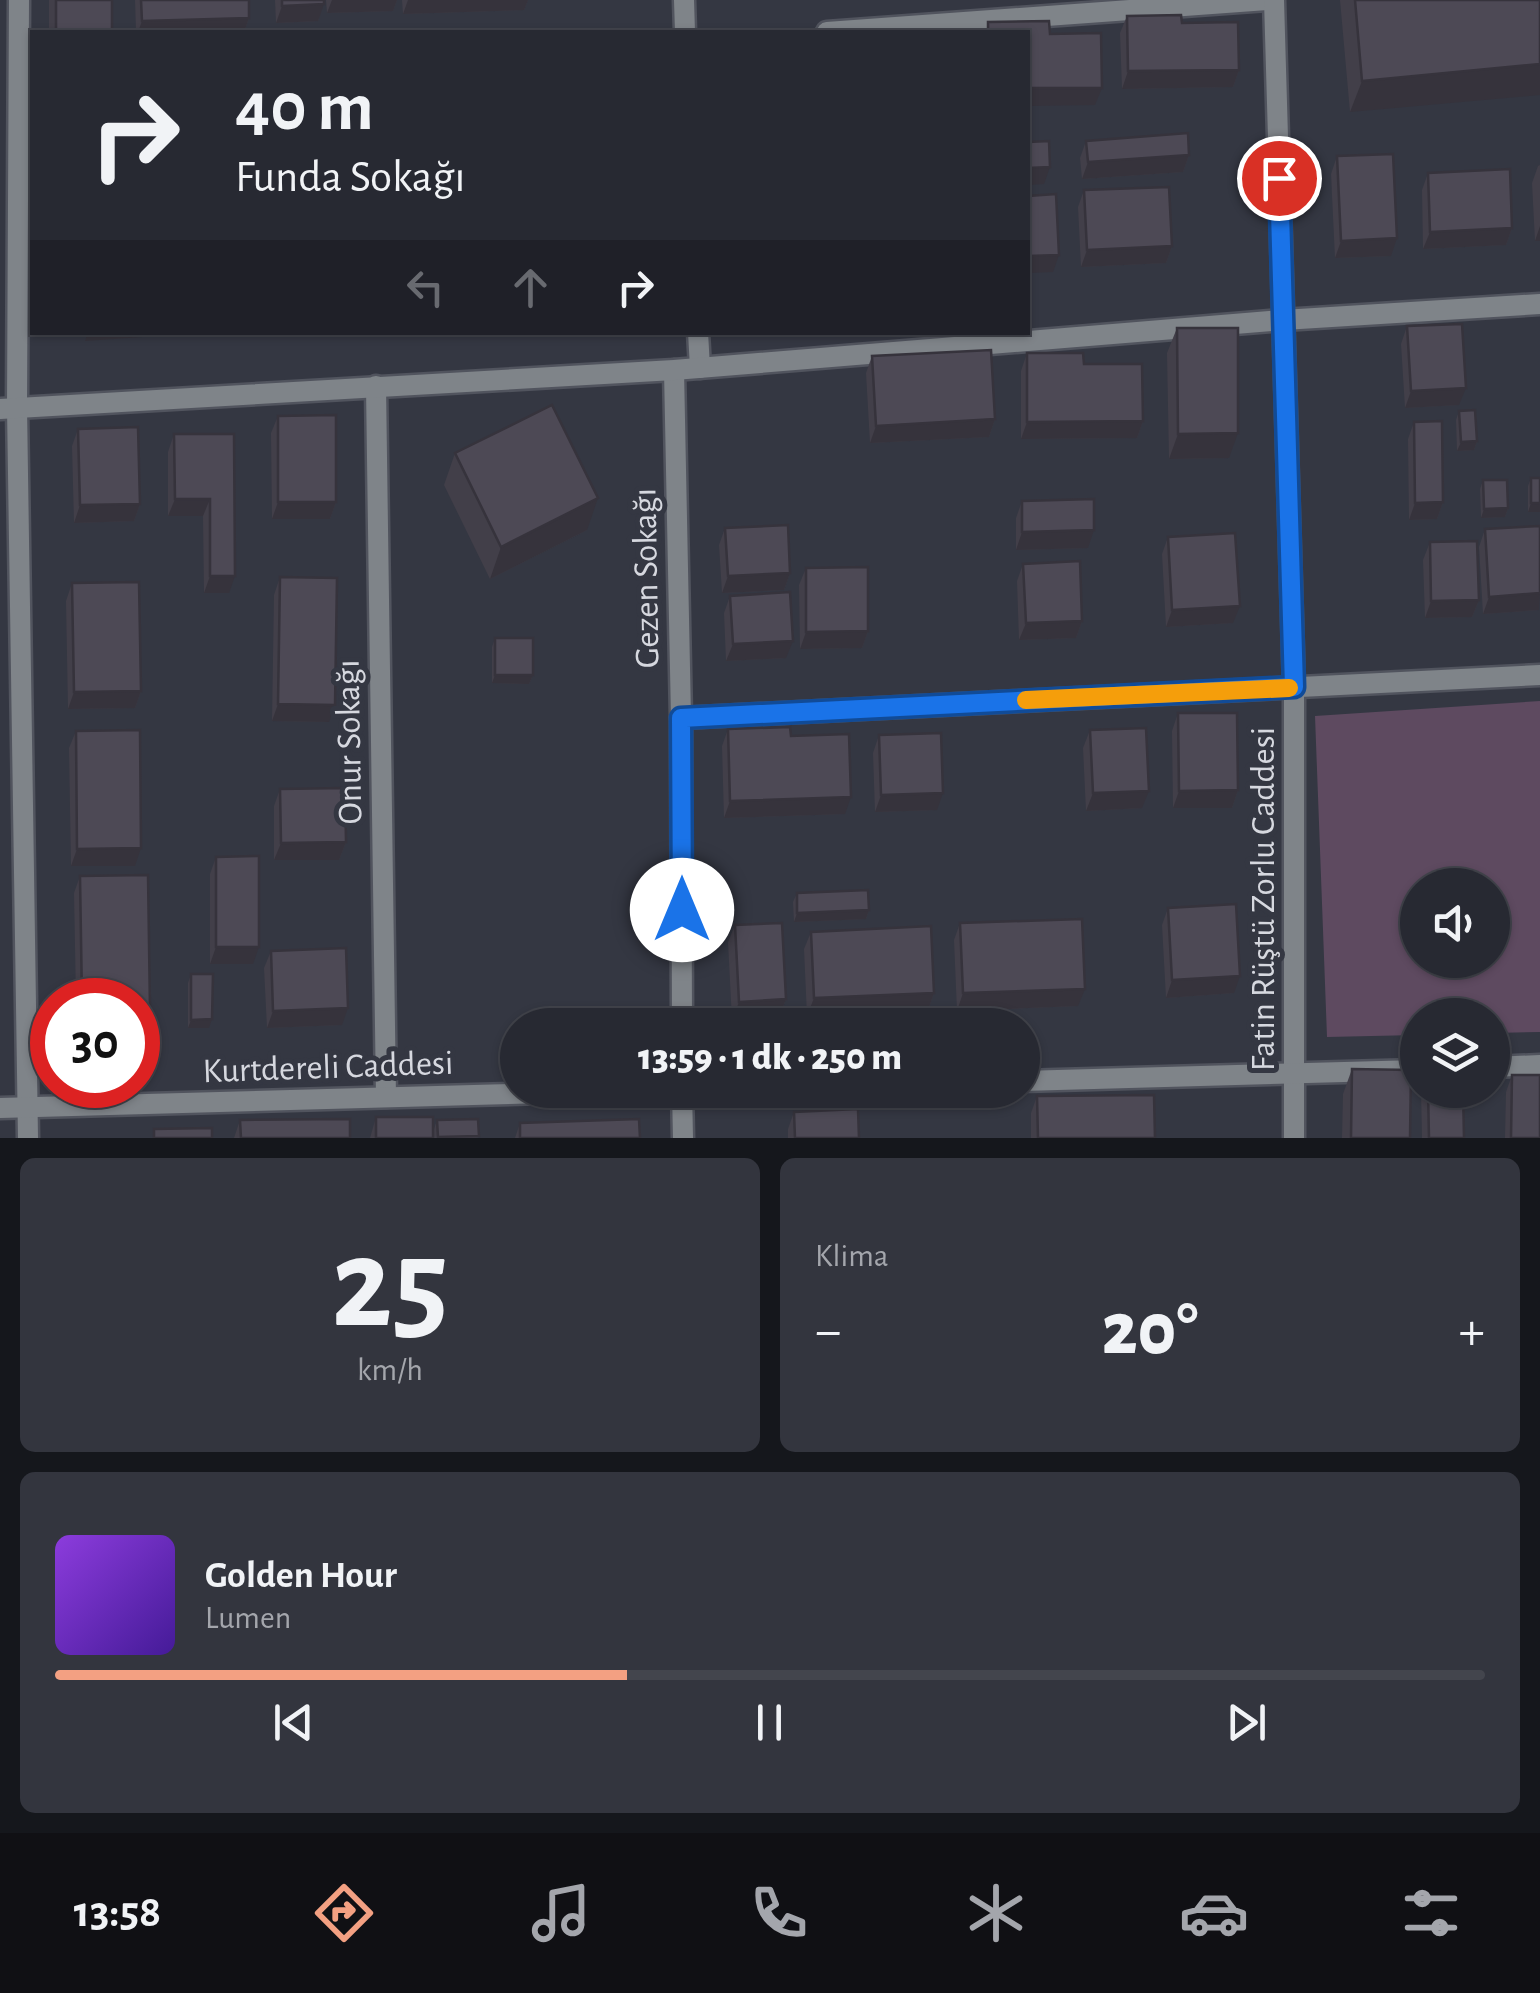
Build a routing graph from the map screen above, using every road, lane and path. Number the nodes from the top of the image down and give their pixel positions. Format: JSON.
{"nodes":[{"id":1,"x":18,"y":0,"type":"edge"},
{"id":2,"x":684,"y":0,"type":"edge"},
{"id":3,"x":1270,"y":0,"type":"edge"},
{"id":4,"x":685,"y":30,"type":"edge"},
{"id":5,"x":855,"y":30,"type":"edge"},
{"id":6,"x":26,"y":96,"type":"edge"},
{"id":7,"x":1540,"y":304,"type":"edge"},
{"id":8,"x":1283,"y":320,"type":"junction"},
{"id":9,"x":698,"y":335,"type":"edge"},
{"id":10,"x":700,"y":368,"type":"junction"},
{"id":11,"x":674,"y":370,"type":"junction"},
{"id":12,"x":376,"y":386,"type":"junction"},
{"id":13,"x":8,"y":408,"type":"edge"},
{"id":14,"x":1540,"y":675,"type":"edge"},
{"id":15,"x":1294,"y":687,"type":"junction"},
{"id":16,"x":681,"y":718,"type":"junction"},
{"id":17,"x":682,"y":1008,"type":"edge"},
{"id":18,"x":1540,"y":1065,"type":"edge"},
{"id":19,"x":1510,"y":1066,"type":"edge"},
{"id":20,"x":1400,"y":1071,"type":"edge"},
{"id":21,"x":1294,"y":1075,"type":"junction"},
{"id":22,"x":1040,"y":1081,"type":"edge"},
{"id":23,"x":500,"y":1094,"type":"edge"},
{"id":24,"x":386,"y":1097,"type":"junction"},
{"id":25,"x":27,"y":1107,"type":"junction"},
{"id":26,"x":0,"y":1108,"type":"edge"},
{"id":27,"x":682,"y":1108,"type":"edge"},
{"id":28,"x":28,"y":1138,"type":"edge"},
{"id":29,"x":682,"y":1138,"type":"edge"},
{"id":30,"x":1294,"y":1138,"type":"edge"}],
"edges":[{"from":1,"to":6,"type":"street"},
{"from":2,"to":4,"type":"street"},
{"from":3,"to":5,"type":"street"},
{"from":3,"to":8,"type":"street","name":"Fatin Rüştü Zorlu Caddesi"},
{"from":6,"to":13,"type":"street"},
{"from":7,"to":8,"type":"street"},
{"from":8,"to":10,"type":"street"},
{"from":8,"to":15,"type":"street","name":"Fatin Rüştü Zorlu Caddesi"},
{"from":9,"to":10,"type":"street"},
{"from":10,"to":11,"type":"street"},
{"from":11,"to":12,"type":"street"},
{"from":11,"to":16,"type":"street","name":"Gezen Sokağı"},
{"from":12,"to":13,"type":"street"},
{"from":12,"to":24,"type":"street","name":"Onur Sokağı"},
{"from":13,"to":25,"type":"street"},
{"from":14,"to":15,"type":"street"},
{"from":15,"to":16,"type":"street"},
{"from":15,"to":21,"type":"street","name":"Fatin Rüştü Zorlu Caddesi"},
{"from":16,"to":17,"type":"street","name":"Gezen Sokağı"},
{"from":18,"to":19,"type":"street"},
{"from":20,"to":21,"type":"street"},
{"from":21,"to":22,"type":"street"},
{"from":21,"to":30,"type":"street","name":"Fatin Rüştü Zorlu Caddesi"},
{"from":23,"to":24,"type":"street","name":"Kurtdereli Caddesi"},
{"from":24,"to":25,"type":"street","name":"Kurtdereli Caddesi"},
{"from":25,"to":26,"type":"street","name":"Kurtdereli Caddesi"},
{"from":25,"to":28,"type":"street"},
{"from":27,"to":29,"type":"street"}]}
